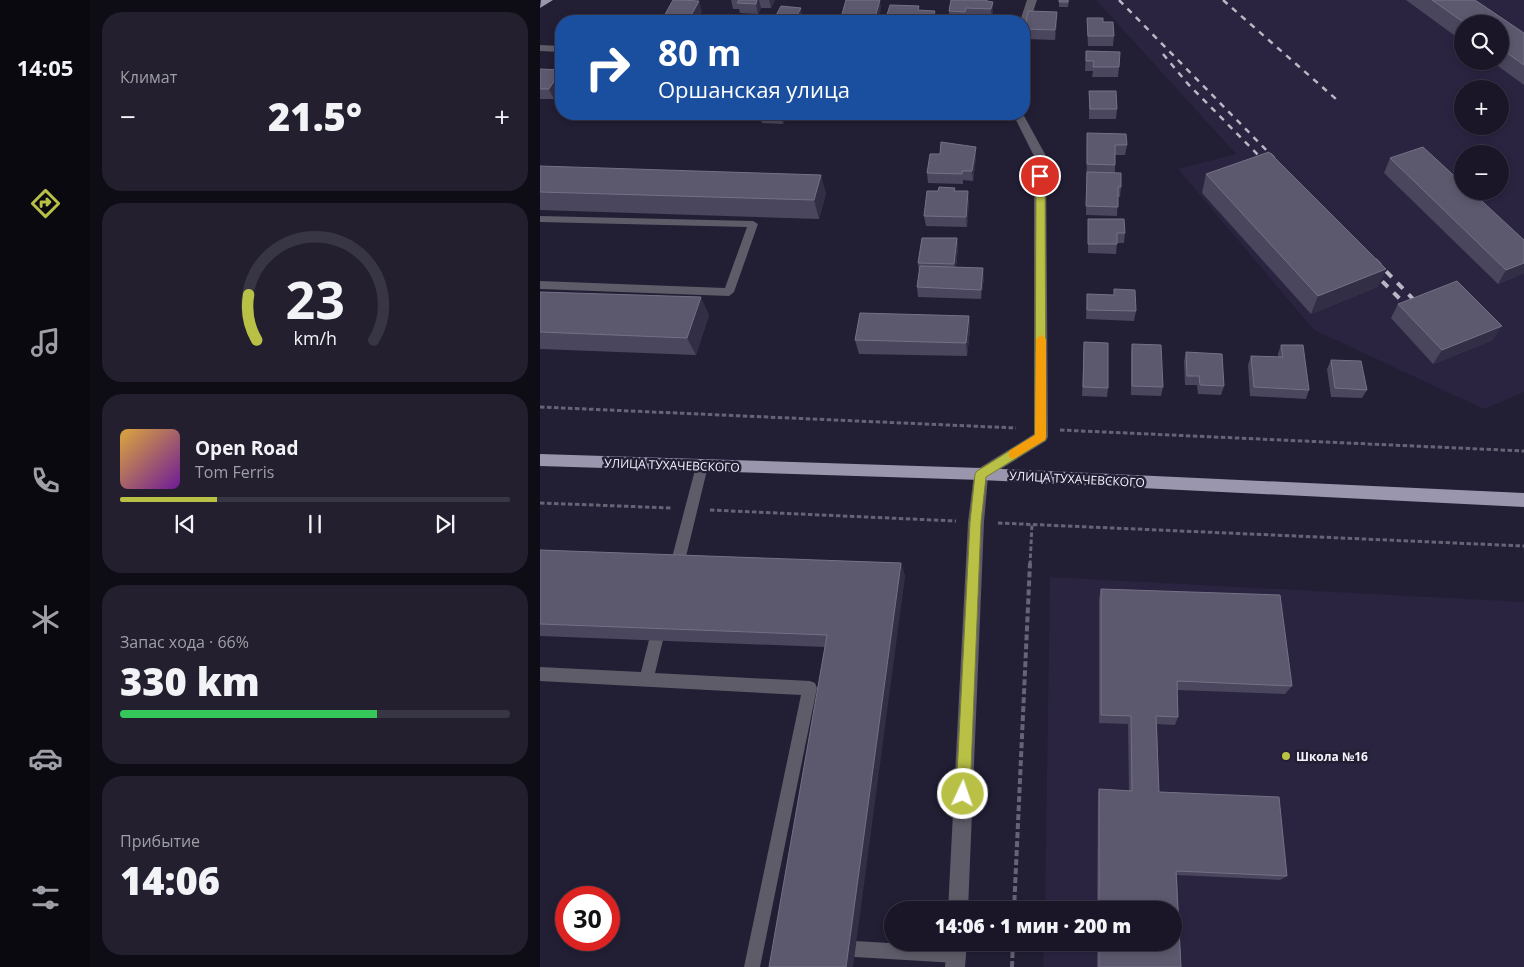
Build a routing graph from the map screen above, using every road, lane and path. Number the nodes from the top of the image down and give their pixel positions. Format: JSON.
{"nodes":[{"id":1,"x":548,"y":0,"type":"edge"},
{"id":2,"x":1032,"y":0,"type":"edge"},
{"id":3,"x":540,"y":5,"type":"edge"},
{"id":4,"x":1027,"y":15,"type":"edge"},
{"id":5,"x":540,"y":48,"type":"edge"},
{"id":6,"x":555,"y":49,"type":"edge"},
{"id":7,"x":1021,"y":120,"type":"edge"},
{"id":8,"x":540,"y":219,"type":"edge"},
{"id":9,"x":540,"y":285,"type":"edge"},
{"id":10,"x":540,"y":460,"type":"edge"},
{"id":11,"x":702,"y":466,"type":"junction"},
{"id":12,"x":981,"y":474,"type":"junction"},
{"id":13,"x":1524,"y":500,"type":"edge"},
{"id":14,"x":540,"y":503,"type":"edge"},
{"id":15,"x":691,"y":509,"type":"junction"},
{"id":16,"x":976,"y":522,"type":"junction"},
{"id":17,"x":1032,"y":524,"type":"junction"},
{"id":18,"x":1524,"y":546,"type":"edge"},
{"id":19,"x":676,"y":568,"type":"edge"},
{"id":20,"x":656,"y":640,"type":"edge"},
{"id":21,"x":540,"y":674,"type":"edge"},
{"id":22,"x":646,"y":679,"type":"junction"},
{"id":23,"x":958,"y":901,"type":"edge"},
{"id":24,"x":1014,"y":901,"type":"edge"},
{"id":25,"x":757,"y":946,"type":"junction"},
{"id":26,"x":774,"y":947,"type":"edge"},
{"id":27,"x":856,"y":949,"type":"dead end"},
{"id":28,"x":1013,"y":951,"type":"edge"},
{"id":29,"x":956,"y":955,"type":"edge"},
{"id":30,"x":752,"y":967,"type":"edge"},
{"id":31,"x":1012,"y":967,"type":"edge"}],
"edges":[{"from":1,"to":3,"type":"main road"},
{"from":2,"to":4,"type":"street"},
{"from":5,"to":6,"type":"street"},
{"from":7,"to":12,"type":"street"},
{"from":8,"to":9,"type":"lane"},
{"from":10,"to":11,"type":"main road","name":"УЛИЦА ТУХАЧЕВСКОГО"},
{"from":11,"to":12,"type":"main road","name":"УЛИЦА ТУХАЧЕВСКОГО"},
{"from":11,"to":15,"type":"lane"},
{"from":12,"to":13,"type":"main road","name":"УЛИЦА ТУХАЧЕВСКОГО"},
{"from":12,"to":16,"type":"street"},
{"from":14,"to":15,"type":"path"},
{"from":15,"to":16,"type":"path"},
{"from":15,"to":19,"type":"lane"},
{"from":16,"to":17,"type":"path"},
{"from":16,"to":23,"type":"street"},
{"from":17,"to":18,"type":"path"},
{"from":17,"to":24,"type":"path"},
{"from":20,"to":22,"type":"lane"},
{"from":21,"to":22,"type":"lane"},
{"from":22,"to":25,"type":"lane"},
{"from":25,"to":26,"type":"lane"},
{"from":25,"to":30,"type":"lane"},
{"from":27,"to":29,"type":"lane"},
{"from":28,"to":31,"type":"path"}]}
